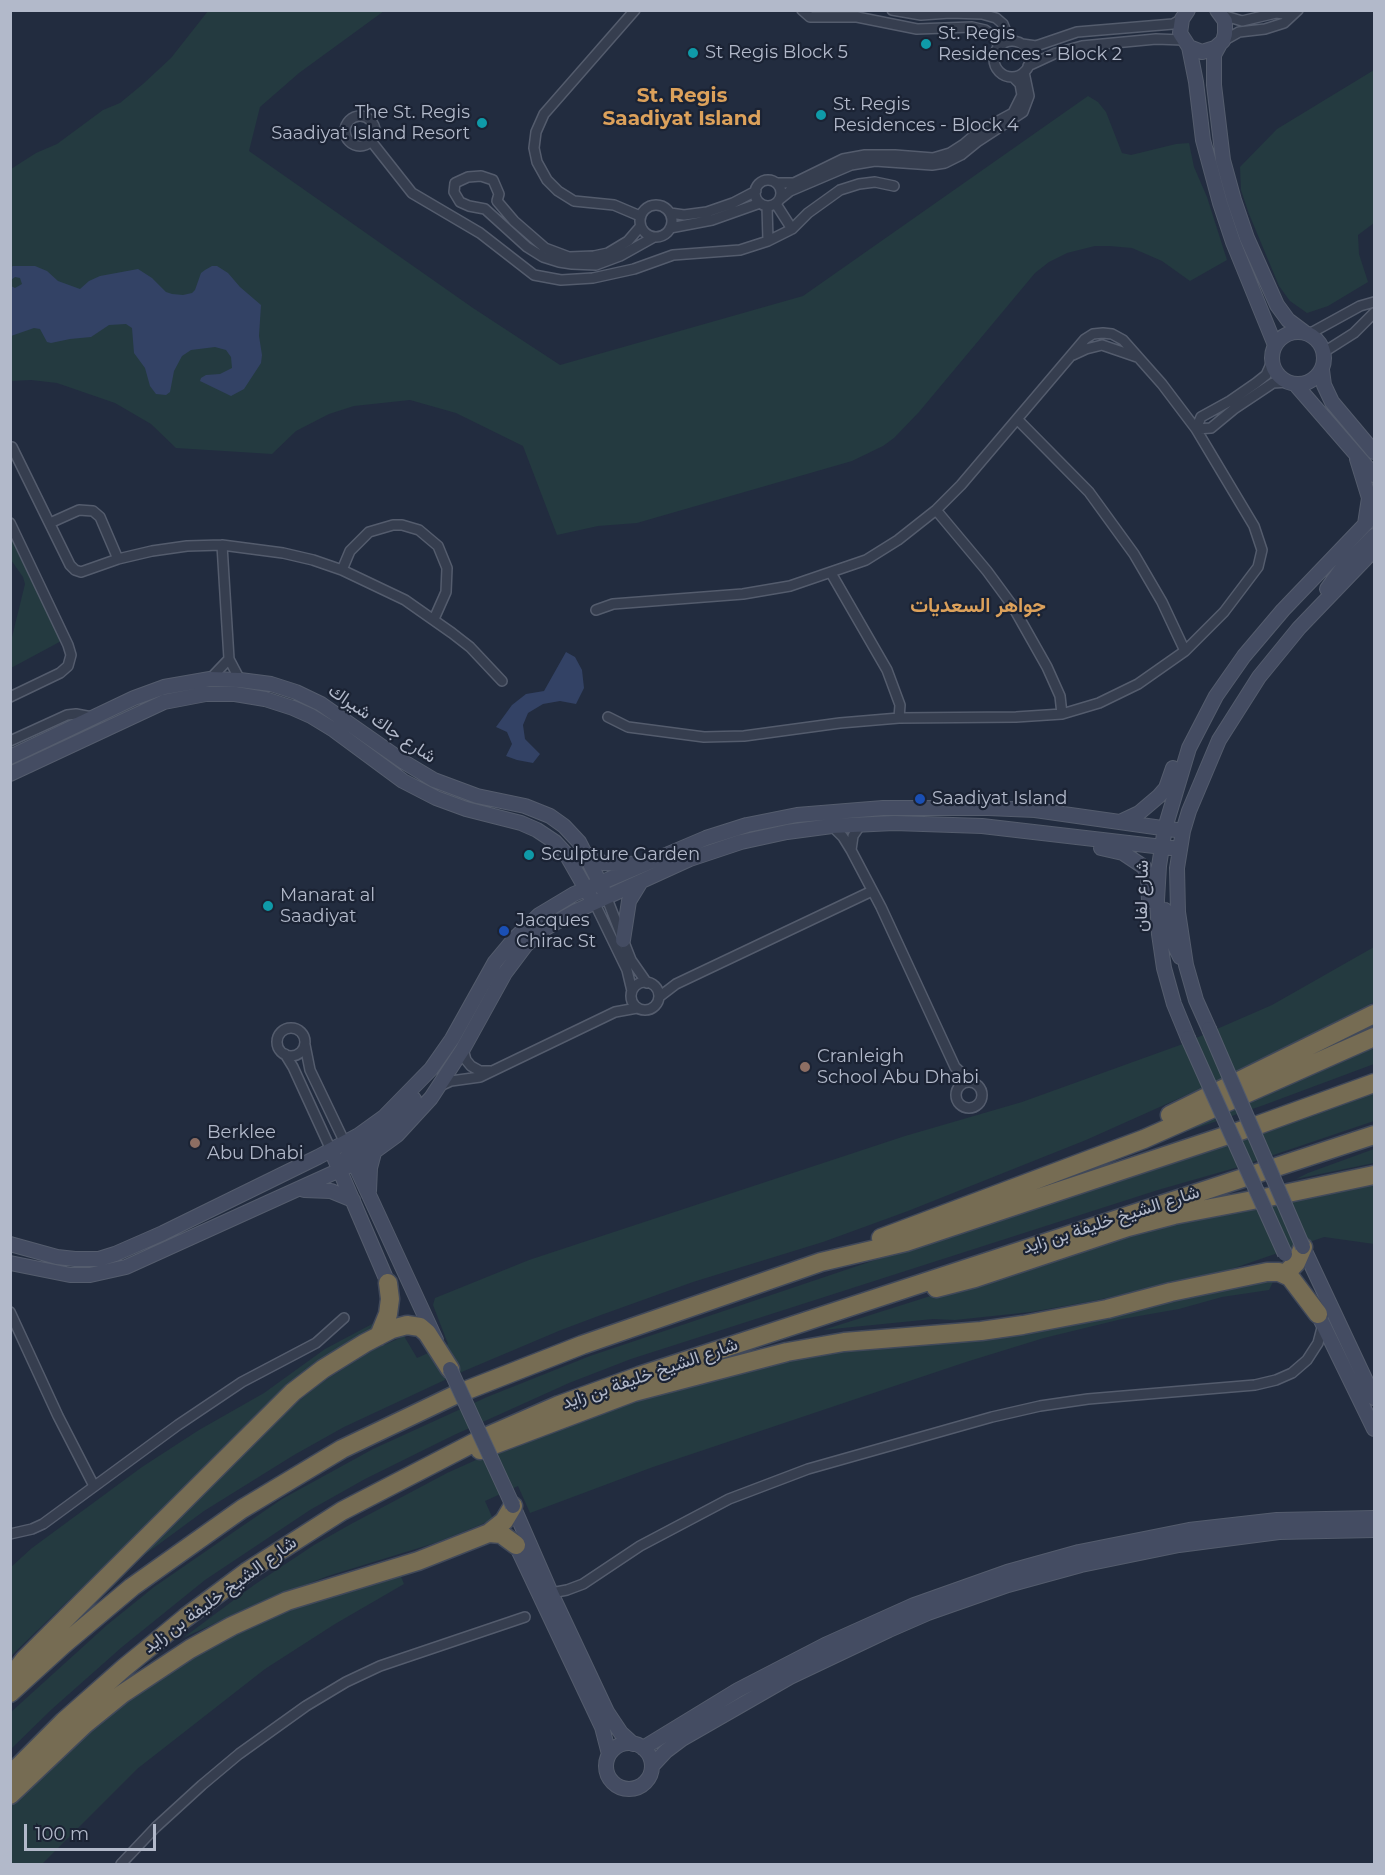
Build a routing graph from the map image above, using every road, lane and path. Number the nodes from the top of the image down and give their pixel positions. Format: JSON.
{"nodes":[{"id":1,"x":635,"y":10,"type":"edge"},
{"id":2,"x":802,"y":10,"type":"edge"},
{"id":3,"x":892,"y":10,"type":"edge"},
{"id":4,"x":1219,"y":13,"type":"edge"},
{"id":5,"x":1295,"y":13,"type":"edge"},
{"id":6,"x":1185,"y":15,"type":"edge"},
{"id":7,"x":1010,"y":41,"type":"junction"},
{"id":8,"x":1221,"y":42,"type":"junction"},
{"id":9,"x":1022,"y":44,"type":"junction"},
{"id":10,"x":1186,"y":44,"type":"junction"},
{"id":11,"x":999,"y":47,"type":"junction"},
{"id":12,"x":1026,"y":69,"type":"junction"},
{"id":13,"x":1013,"y":76,"type":"junction"},
{"id":14,"x":371,"y":141,"type":"dead end"},
{"id":15,"x":778,"y":183,"type":"junction"},
{"id":16,"x":894,"y":186,"type":"dead end"},
{"id":17,"x":756,"y":191,"type":"junction"},
{"id":18,"x":497,"y":201,"type":"junction"},
{"id":19,"x":771,"y":203,"type":"junction"},
{"id":20,"x":485,"y":209,"type":"junction"},
{"id":21,"x":670,"y":213,"type":"junction"},
{"id":22,"x":640,"y":216,"type":"junction"},
{"id":23,"x":640,"y":227,"type":"junction"},
{"id":24,"x":670,"y":228,"type":"junction"},
{"id":25,"x":792,"y":230,"type":"junction"},
{"id":26,"x":654,"y":237,"type":"junction"},
{"id":27,"x":768,"y":241,"type":"junction"},
{"id":28,"x":1374,"y":302,"type":"edge"},
{"id":29,"x":1374,"y":313,"type":"edge"},
{"id":30,"x":1343,"y":315,"type":"junction"},
{"id":31,"x":1307,"y":333,"type":"junction"},
{"id":32,"x":1354,"y":333,"type":"junction"},
{"id":33,"x":1275,"y":345,"type":"junction"},
{"id":34,"x":1324,"y":352,"type":"junction"},
{"id":35,"x":1272,"y":362,"type":"junction"},
{"id":36,"x":1322,"y":370,"type":"junction"},
{"id":37,"x":1292,"y":383,"type":"junction"},
{"id":38,"x":1017,"y":419,"type":"junction"},
{"id":39,"x":1196,"y":429,"type":"junction"},
{"id":40,"x":12,"y":447,"type":"dead end"},
{"id":41,"x":1374,"y":452,"type":"edge"},
{"id":42,"x":1356,"y":454,"type":"junction"},
{"id":43,"x":1374,"y":475,"type":"edge"},
{"id":44,"x":936,"y":510,"type":"junction"},
{"id":45,"x":1370,"y":520,"type":"edge"},
{"id":46,"x":10,"y":523,"type":"edge"},
{"id":47,"x":50,"y":523,"type":"junction"},
{"id":48,"x":1374,"y":536,"type":"edge"},
{"id":49,"x":222,"y":545,"type":"junction"},
{"id":50,"x":1374,"y":550,"type":"edge"},
{"id":51,"x":118,"y":559,"type":"junction"},
{"id":52,"x":1374,"y":562,"type":"edge"},
{"id":53,"x":342,"y":570,"type":"junction"},
{"id":54,"x":1352,"y":572,"type":"junction"},
{"id":55,"x":831,"y":573,"type":"junction"},
{"id":56,"x":1319,"y":607,"type":"junction"},
{"id":57,"x":596,"y":609,"type":"dead end"},
{"id":58,"x":434,"y":619,"type":"junction"},
{"id":59,"x":1185,"y":651,"type":"junction"},
{"id":60,"x":229,"y":659,"type":"junction"},
{"id":61,"x":210,"y":680,"type":"junction"},
{"id":62,"x":240,"y":680,"type":"junction"},
{"id":63,"x":502,"y":681,"type":"dead end"},
{"id":64,"x":10,"y":697,"type":"edge"},
{"id":65,"x":1062,"y":714,"type":"junction"},
{"id":66,"x":94,"y":717,"type":"junction"},
{"id":67,"x":608,"y":717,"type":"dead end"},
{"id":68,"x":899,"y":718,"type":"junction"},
{"id":69,"x":1201,"y":723,"type":"junction"},
{"id":70,"x":10,"y":741,"type":"edge"},
{"id":71,"x":1190,"y":748,"type":"junction"},
{"id":72,"x":10,"y":757,"type":"edge"},
{"id":73,"x":10,"y":774,"type":"edge"},
{"id":74,"x":1121,"y":821,"type":"junction"},
{"id":75,"x":861,"y":824,"type":"junction"},
{"id":76,"x":832,"y":826,"type":"junction"},
{"id":77,"x":1173,"y":829,"type":"junction"},
{"id":78,"x":706,"y":838,"type":"junction"},
{"id":79,"x":1077,"y":838,"type":"junction"},
{"id":80,"x":1171,"y":847,"type":"junction"},
{"id":81,"x":851,"y":850,"type":"junction"},
{"id":82,"x":586,"y":854,"type":"junction"},
{"id":83,"x":643,"y":864,"type":"junction"},
{"id":84,"x":647,"y":878,"type":"junction"},
{"id":85,"x":872,"y":891,"type":"junction"},
{"id":86,"x":596,"y":892,"type":"junction"},
{"id":87,"x":1157,"y":917,"type":"junction"},
{"id":88,"x":623,"y":940,"type":"junction"},
{"id":89,"x":649,"y":983,"type":"junction"},
{"id":90,"x":676,"y":984,"type":"junction"},
{"id":91,"x":632,"y":993,"type":"junction"},
{"id":92,"x":659,"y":997,"type":"junction"},
{"id":93,"x":637,"y":1008,"type":"junction"},
{"id":94,"x":615,"y":1012,"type":"junction"},
{"id":95,"x":1374,"y":1014,"type":"edge"},
{"id":96,"x":1374,"y":1037,"type":"edge"},
{"id":97,"x":305,"y":1045,"type":"junction"},
{"id":98,"x":463,"y":1049,"type":"junction"},
{"id":99,"x":285,"y":1054,"type":"junction"},
{"id":100,"x":955,"y":1067,"type":"junction"},
{"id":101,"x":490,"y":1071,"type":"junction"},
{"id":102,"x":970,"y":1081,"type":"junction"},
{"id":103,"x":1374,"y":1083,"type":"edge"},
{"id":104,"x":438,"y":1088,"type":"junction"},
{"id":105,"x":956,"y":1091,"type":"junction"},
{"id":106,"x":1374,"y":1135,"type":"edge"},
{"id":107,"x":331,"y":1150,"type":"junction"},
{"id":108,"x":374,"y":1153,"type":"junction"},
{"id":109,"x":349,"y":1154,"type":"junction"},
{"id":110,"x":340,"y":1170,"type":"junction"},
{"id":111,"x":1374,"y":1175,"type":"edge"},
{"id":112,"x":1024,"y":1184,"type":"junction"},
{"id":113,"x":296,"y":1191,"type":"junction"},
{"id":114,"x":369,"y":1196,"type":"junction"},
{"id":115,"x":353,"y":1200,"type":"junction"},
{"id":116,"x":10,"y":1244,"type":"edge"},
{"id":117,"x":1303,"y":1248,"type":"junction"},
{"id":118,"x":821,"y":1262,"type":"junction"},
{"id":119,"x":1288,"y":1265,"type":"junction"},
{"id":120,"x":13,"y":1266,"type":"edge"},
{"id":121,"x":388,"y":1283,"type":"joint"},
{"id":122,"x":884,"y":1294,"type":"junction"},
{"id":123,"x":10,"y":1312,"type":"edge"},
{"id":124,"x":344,"y":1318,"type":"dead end"},
{"id":125,"x":1321,"y":1319,"type":"junction"},
{"id":126,"x":379,"y":1336,"type":"junction"},
{"id":127,"x":450,"y":1369,"type":"junction"},
{"id":128,"x":1374,"y":1398,"type":"edge"},
{"id":129,"x":1374,"y":1429,"type":"edge"},
{"id":130,"x":443,"y":1458,"type":"junction"},
{"id":131,"x":94,"y":1486,"type":"junction"},
{"id":132,"x":513,"y":1506,"type":"junction"},
{"id":133,"x":1374,"y":1518,"type":"edge"},
{"id":134,"x":1374,"y":1530,"type":"edge"},
{"id":135,"x":489,"y":1533,"type":"junction"},
{"id":136,"x":10,"y":1534,"type":"edge"},
{"id":137,"x":516,"y":1545,"type":"joint"},
{"id":138,"x":550,"y":1593,"type":"junction"},
{"id":139,"x":525,"y":1617,"type":"dead end"},
{"id":140,"x":10,"y":1678,"type":"edge"},
{"id":141,"x":10,"y":1693,"type":"edge"},
{"id":142,"x":638,"y":1746,"type":"junction"},
{"id":143,"x":609,"y":1754,"type":"junction"},
{"id":144,"x":652,"y":1766,"type":"junction"},
{"id":145,"x":10,"y":1775,"type":"edge"},
{"id":146,"x":10,"y":1795,"type":"edge"},
{"id":147,"x":121,"y":1864,"type":"edge"}],
"edges":[{"from":1,"to":22,"type":"street"},
{"from":2,"to":11,"type":"street"},
{"from":3,"to":7,"type":"street"},
{"from":4,"to":5,"type":"street"},
{"from":4,"to":8,"type":"street"},
{"from":5,"to":8,"type":"street"},
{"from":6,"to":9,"type":"street"},
{"from":6,"to":10,"type":"street"},
{"from":7,"to":9,"type":"street"},
{"from":7,"to":11,"type":"street"},
{"from":8,"to":10,"type":"street"},
{"from":8,"to":31,"type":"street"},
{"from":9,"to":12,"type":"street"},
{"from":10,"to":12,"type":"street"},
{"from":10,"to":33,"type":"street"},
{"from":11,"to":13,"type":"street"},
{"from":12,"to":13,"type":"street"},
{"from":12,"to":19,"type":"street"},
{"from":13,"to":15,"type":"street"},
{"from":14,"to":27,"type":"street"},
{"from":15,"to":17,"type":"street"},
{"from":15,"to":19,"type":"street"},
{"from":16,"to":25,"type":"street"},
{"from":17,"to":19,"type":"street"},
{"from":17,"to":21,"type":"street"},
{"from":18,"to":20,"type":"street"},
{"from":18,"to":20,"type":"street"},
{"from":18,"to":23,"type":"street"},
{"from":19,"to":24,"type":"street"},
{"from":19,"to":25,"type":"street"},
{"from":19,"to":27,"type":"street"},
{"from":20,"to":26,"type":"street"},
{"from":21,"to":22,"type":"street"},
{"from":21,"to":24,"type":"street"},
{"from":22,"to":23,"type":"street"},
{"from":23,"to":26,"type":"street"},
{"from":24,"to":26,"type":"street"},
{"from":25,"to":27,"type":"street"},
{"from":28,"to":30,"type":"street"},
{"from":29,"to":32,"type":"street"},
{"from":30,"to":31,"type":"street"},
{"from":30,"to":32,"type":"street"},
{"from":31,"to":33,"type":"street"},
{"from":31,"to":34,"type":"street"},
{"from":32,"to":34,"type":"street"},
{"from":33,"to":35,"type":"street"},
{"from":34,"to":36,"type":"street"},
{"from":35,"to":37,"type":"street"},
{"from":35,"to":39,"type":"street"},
{"from":36,"to":37,"type":"street"},
{"from":36,"to":41,"type":"street"},
{"from":37,"to":39,"type":"street"},
{"from":37,"to":42,"type":"street"},
{"from":38,"to":39,"type":"street"},
{"from":38,"to":44,"type":"street"},
{"from":38,"to":59,"type":"street"},
{"from":39,"to":59,"type":"street"},
{"from":40,"to":47,"type":"street"},
{"from":42,"to":43,"type":"street"},
{"from":42,"to":45,"type":"street"},
{"from":44,"to":55,"type":"street"},
{"from":44,"to":65,"type":"street"},
{"from":45,"to":69,"type":"street","name":"شارع لفان"},
{"from":46,"to":64,"type":"street"},
{"from":47,"to":51,"type":"street"},
{"from":47,"to":51,"type":"street"},
{"from":48,"to":56,"type":"street"},
{"from":49,"to":51,"type":"street"},
{"from":49,"to":53,"type":"street"},
{"from":49,"to":60,"type":"street"},
{"from":50,"to":54,"type":"street","name":"شارع لفان"},
{"from":52,"to":54,"type":"street"},
{"from":53,"to":58,"type":"street"},
{"from":53,"to":58,"type":"street"},
{"from":54,"to":56,"type":"street","name":"شارع لفان"},
{"from":55,"to":57,"type":"street"},
{"from":55,"to":68,"type":"street"},
{"from":56,"to":77,"type":"street","name":"شارع لفان"},
{"from":58,"to":63,"type":"street"},
{"from":59,"to":65,"type":"street"},
{"from":60,"to":61,"type":"street"},
{"from":60,"to":62,"type":"street"},
{"from":61,"to":62,"type":"street","name":"شارع جاك شيراك"},
{"from":61,"to":66,"type":"street","name":"شارع جاك شيراك"},
{"from":62,"to":82,"type":"street","name":"شارع جاك شيراك"},
{"from":65,"to":68,"type":"street"},
{"from":66,"to":70,"type":"street"},
{"from":66,"to":72,"type":"street","name":"شارع جاك شيراك"},
{"from":67,"to":68,"type":"street"},
{"from":69,"to":71,"type":"street","name":"شارع لفان"},
{"from":69,"to":77,"type":"street"},
{"from":71,"to":74,"type":"street"},
{"from":71,"to":77,"type":"street","name":"شارع لفان"},
{"from":73,"to":86,"type":"street","name":"شارع جاك شيراك"},
{"from":74,"to":77,"type":"street"},
{"from":74,"to":78,"type":"street"},
{"from":75,"to":76,"type":"street"},
{"from":75,"to":79,"type":"street"},
{"from":75,"to":81,"type":"street"},
{"from":76,"to":81,"type":"street"},
{"from":76,"to":84,"type":"street"},
{"from":77,"to":80,"type":"street","name":"شارع لفان"},
{"from":78,"to":83,"type":"street"},
{"from":78,"to":86,"type":"street"},
{"from":79,"to":80,"type":"street"},
{"from":79,"to":87,"type":"street"},
{"from":80,"to":87,"type":"street","name":"شارع لفان"},
{"from":80,"to":117,"type":"street","name":"شارع لفان","bridge":true},
{"from":81,"to":85,"type":"street"},
{"from":82,"to":83,"type":"street"},
{"from":82,"to":86,"type":"street","name":"شارع جاك شيراك"},
{"from":83,"to":86,"type":"street"},
{"from":84,"to":86,"type":"street"},
{"from":84,"to":88,"type":"street"},
{"from":85,"to":90,"type":"street"},
{"from":85,"to":100,"type":"street"},
{"from":86,"to":88,"type":"street","name":"شارع جاك شيراك"},
{"from":86,"to":91,"type":"street","name":"شارع جاك شيراك"},
{"from":86,"to":98,"type":"street"},
{"from":86,"to":109,"type":"street"},
{"from":87,"to":119,"type":"street","name":"شارع لفان","bridge":true},
{"from":88,"to":89,"type":"street","name":"شارع جاك شيراك"},
{"from":89,"to":90,"type":"street"},
{"from":89,"to":91,"type":"street"},
{"from":89,"to":92,"type":"street"},
{"from":90,"to":92,"type":"street"},
{"from":91,"to":93,"type":"street"},
{"from":91,"to":94,"type":"street"},
{"from":92,"to":93,"type":"street"},
{"from":93,"to":94,"type":"street"},
{"from":94,"to":101,"type":"street"},
{"from":95,"to":112,"type":"highway"},
{"from":96,"to":112,"type":"highway"},
{"from":97,"to":99,"type":"street"},
{"from":97,"to":99,"type":"street"},
{"from":97,"to":109,"type":"street"},
{"from":98,"to":101,"type":"street"},
{"from":98,"to":104,"type":"street"},
{"from":99,"to":107,"type":"street"},
{"from":100,"to":102,"type":"street"},
{"from":100,"to":105,"type":"street"},
{"from":101,"to":104,"type":"street"},
{"from":102,"to":105,"type":"street"},
{"from":102,"to":105,"type":"street"},
{"from":103,"to":118,"type":"highway"},
{"from":104,"to":108,"type":"street"},
{"from":106,"to":122,"type":"highway","name":"شارع الشيخ خليفة بن زايد"},
{"from":107,"to":109,"type":"street"},
{"from":107,"to":110,"type":"street"},
{"from":107,"to":116,"type":"street"},
{"from":108,"to":109,"type":"street"},
{"from":108,"to":114,"type":"street"},
{"from":109,"to":110,"type":"street"},
{"from":109,"to":114,"type":"street"},
{"from":110,"to":113,"type":"street"},
{"from":110,"to":115,"type":"street"},
{"from":111,"to":122,"type":"highway"},
{"from":112,"to":118,"type":"highway"},
{"from":113,"to":115,"type":"street"},
{"from":113,"to":120,"type":"street"},
{"from":114,"to":127,"type":"street"},
{"from":115,"to":121,"type":"street"},
{"from":117,"to":119,"type":"highway"},
{"from":117,"to":128,"type":"street","name":"شارع لفان"},
{"from":118,"to":141,"type":"highway"},
{"from":119,"to":125,"type":"highway"},
{"from":119,"to":130,"type":"highway"},
{"from":121,"to":126,"type":"highway"},
{"from":122,"to":130,"type":"highway","name":"شارع الشيخ خليفة بن زايد"},
{"from":123,"to":131,"type":"street"},
{"from":124,"to":131,"type":"street"},
{"from":125,"to":129,"type":"street"},
{"from":125,"to":138,"type":"street"},
{"from":126,"to":127,"type":"highway"},
{"from":126,"to":140,"type":"highway"},
{"from":127,"to":132,"type":"street","bridge":true},
{"from":130,"to":145,"type":"highway","name":"شارع الشيخ خليفة بن زايد"},
{"from":131,"to":136,"type":"street"},
{"from":132,"to":135,"type":"highway"},
{"from":132,"to":138,"type":"street"},
{"from":133,"to":142,"type":"street"},
{"from":134,"to":144,"type":"street"},
{"from":135,"to":137,"type":"highway"},
{"from":135,"to":146,"type":"highway"},
{"from":137,"to":143,"type":"street"},
{"from":138,"to":142,"type":"street"},
{"from":139,"to":147,"type":"street"},
{"from":142,"to":143,"type":"street"},
{"from":142,"to":144,"type":"street"},
{"from":143,"to":144,"type":"street"}]}
